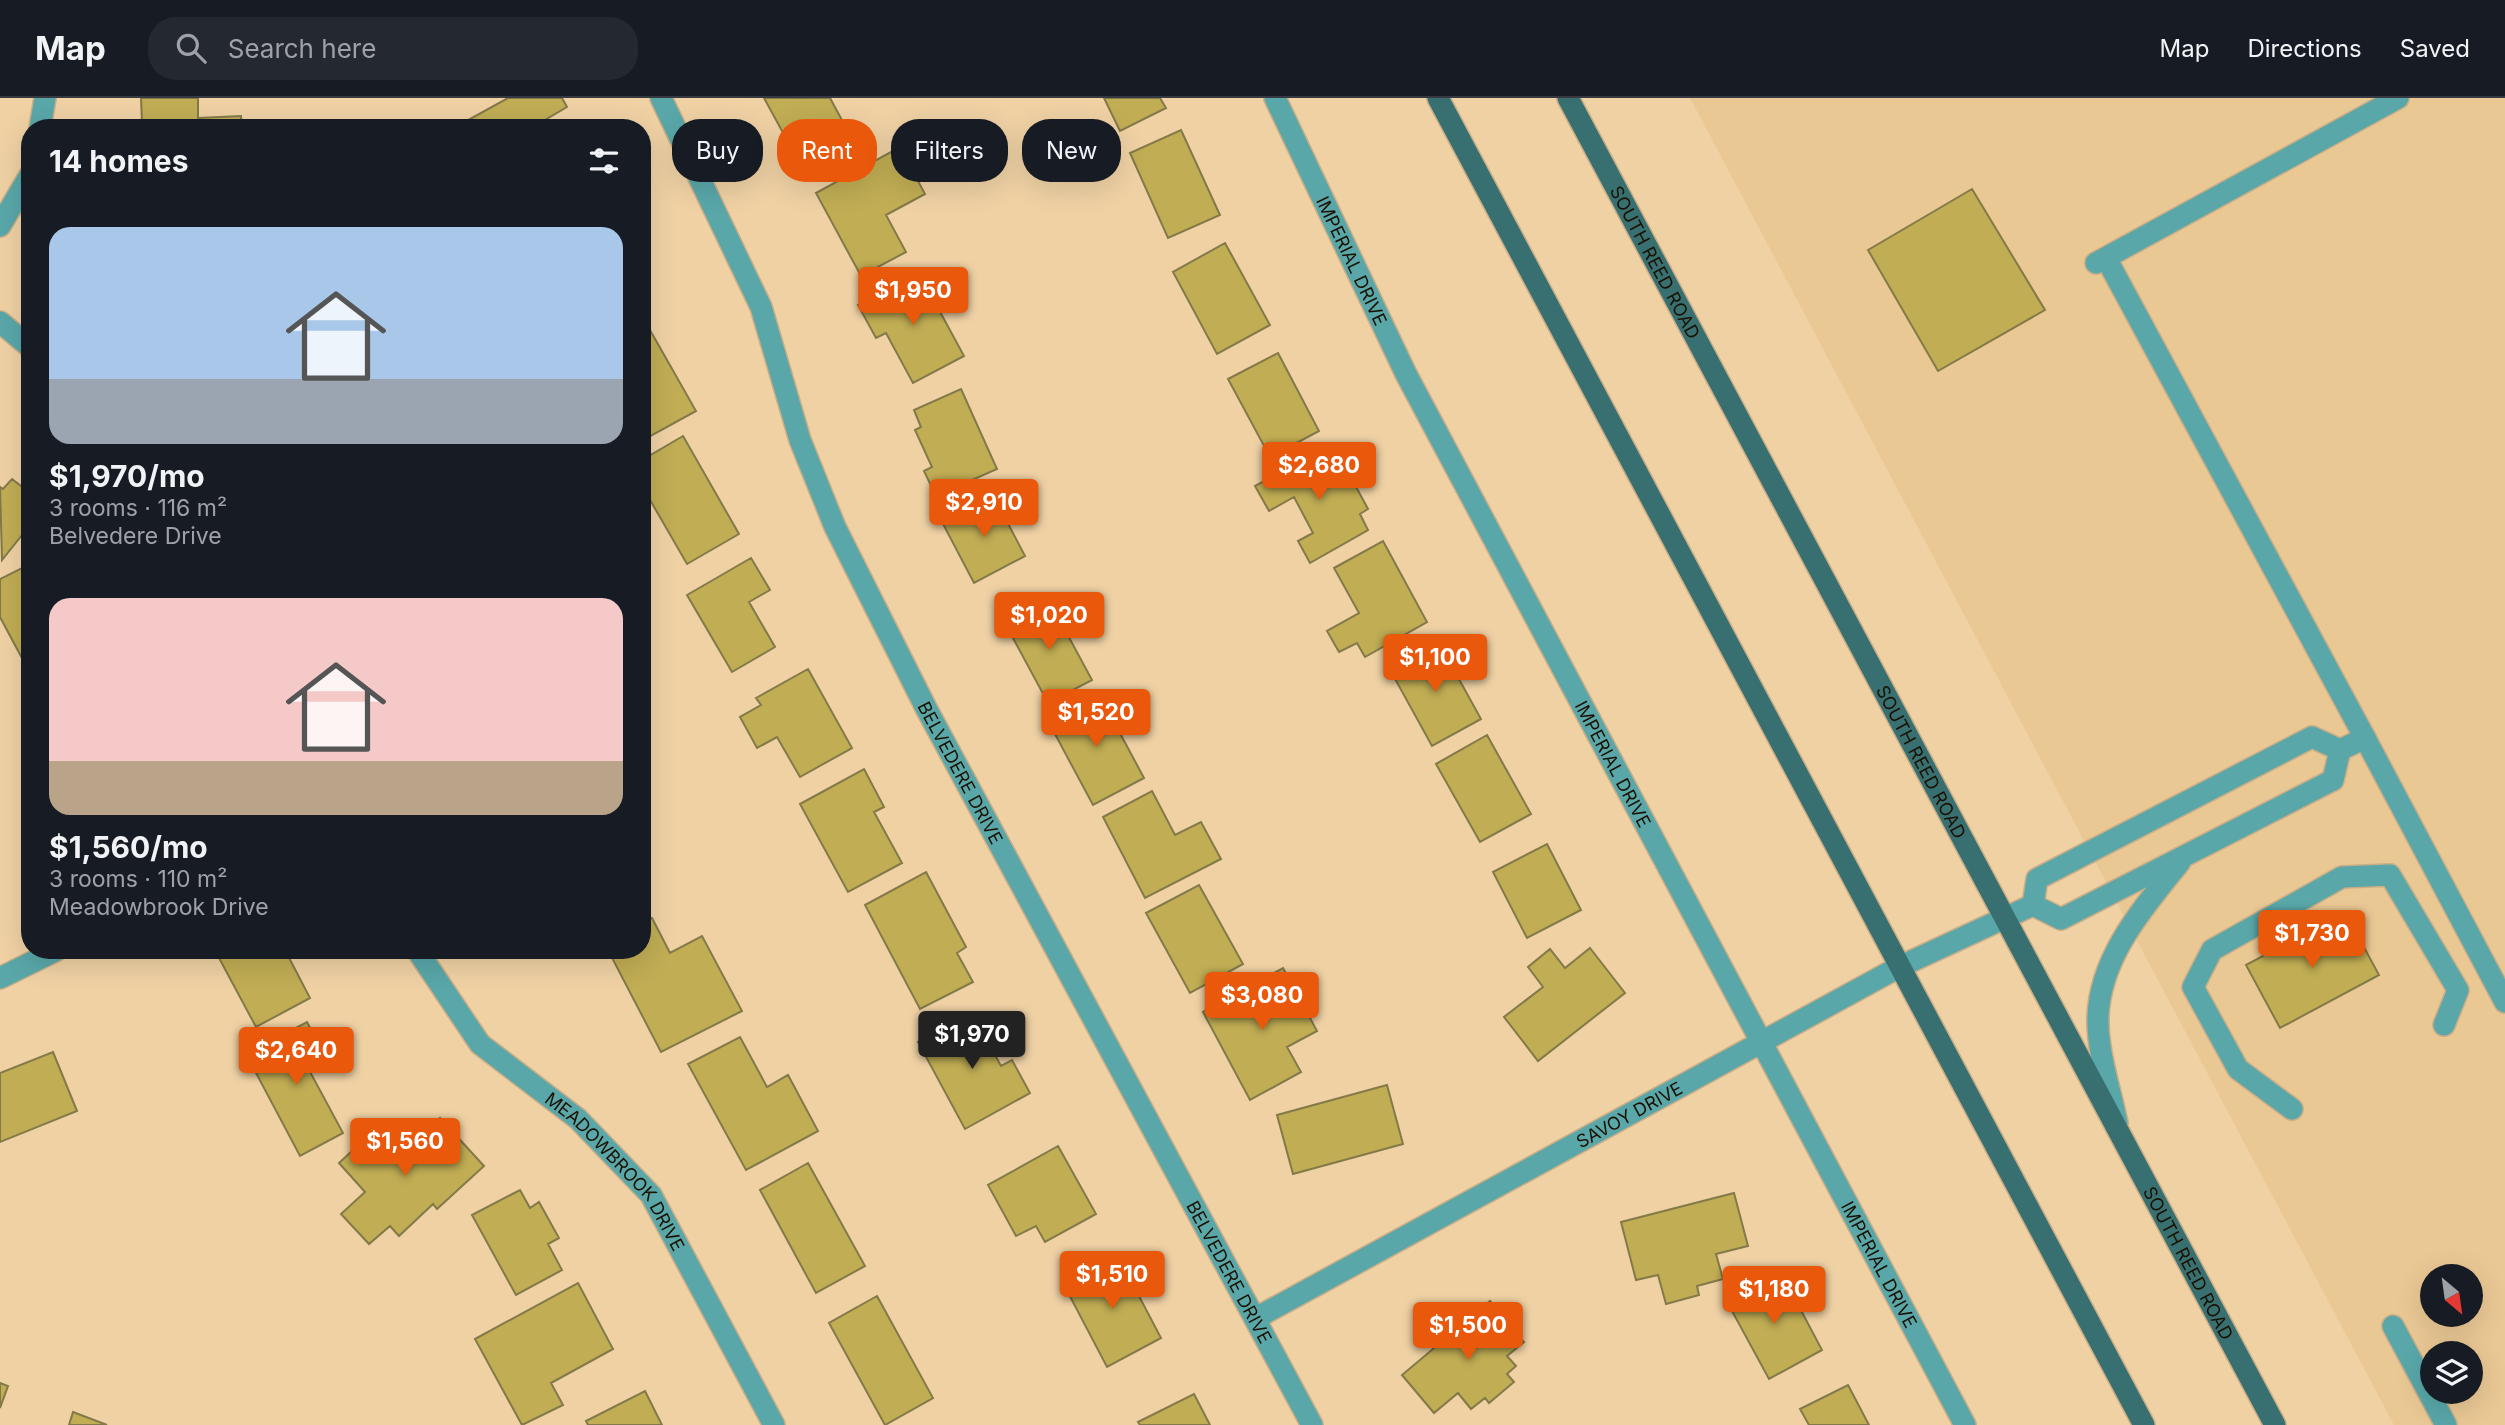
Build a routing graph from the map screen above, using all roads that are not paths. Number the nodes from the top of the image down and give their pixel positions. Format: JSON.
{"nodes":[{"id":1,"x":45,"y":98,"type":"edge"},
{"id":2,"x":661,"y":98,"type":"edge"},
{"id":3,"x":1275,"y":98,"type":"edge"},
{"id":4,"x":1438,"y":98,"type":"edge"},
{"id":5,"x":1568,"y":98,"type":"edge"},
{"id":6,"x":2398,"y":98,"type":"edge"},
{"id":7,"x":42,"y":119,"type":"edge"},
{"id":8,"x":21,"y":190,"type":"edge"},
{"id":9,"x":0,"y":226,"type":"edge"},
{"id":10,"x":0,"y":322,"type":"edge"},
{"id":11,"x":21,"y":340,"type":"edge"},
{"id":12,"x":2365,"y":738,"type":"junction"},
{"id":13,"x":2340,"y":750,"type":"junction"},
{"id":14,"x":2186,"y":855,"type":"junction"},
{"id":15,"x":2034,"y":905,"type":"junction"},
{"id":16,"x":2005,"y":917,"type":"junction"},
{"id":17,"x":39,"y":959,"type":"edge"},
{"id":18,"x":423,"y":959,"type":"edge"},
{"id":19,"x":1899,"y":967,"type":"junction"},
{"id":20,"x":0,"y":978,"type":"edge"},
{"id":21,"x":2505,"y":1002,"type":"edge"},
{"id":22,"x":2444,"y":1025,"type":"dead end"},
{"id":23,"x":1762,"y":1042,"type":"junction"},
{"id":24,"x":2292,"y":1109,"type":"dead end"},
{"id":25,"x":2119,"y":1132,"type":"junction"},
{"id":26,"x":1256,"y":1318,"type":"junction"},
{"id":27,"x":2393,"y":1326,"type":"dead end"},
{"id":28,"x":774,"y":1425,"type":"edge"},
{"id":29,"x":1311,"y":1425,"type":"edge"},
{"id":30,"x":1965,"y":1425,"type":"edge"},
{"id":31,"x":2144,"y":1425,"type":"edge"},
{"id":32,"x":2275,"y":1425,"type":"edge"},
{"id":33,"x":2446,"y":1425,"type":"edge"}],
"edges":[{"from":1,"to":7,"type":"street"},
{"from":2,"to":26,"type":"street","name":"BELVEDERE DRIVE"},
{"from":3,"to":23,"type":"street","name":"IMPERIAL DRIVE"},
{"from":4,"to":19,"type":"main road"},
{"from":5,"to":16,"type":"main road","name":"SOUTH REED ROAD"},
{"from":6,"to":12,"type":"street"},
{"from":8,"to":9,"type":"street"},
{"from":10,"to":11,"type":"street"},
{"from":12,"to":13,"type":"street"},
{"from":12,"to":21,"type":"street"},
{"from":13,"to":14,"type":"street"},
{"from":13,"to":15,"type":"street"},
{"from":14,"to":15,"type":"street"},
{"from":14,"to":25,"type":"street"},
{"from":15,"to":16,"type":"street","name":"SAVOY DRIVE"},
{"from":16,"to":19,"type":"street","name":"SAVOY DRIVE"},
{"from":16,"to":25,"type":"main road","name":"SOUTH REED ROAD"},
{"from":17,"to":20,"type":"street"},
{"from":18,"to":28,"type":"street","name":"MEADOWBROOK DRIVE"},
{"from":19,"to":23,"type":"street","name":"SAVOY DRIVE"},
{"from":19,"to":31,"type":"main road"},
{"from":22,"to":24,"type":"street"},
{"from":23,"to":26,"type":"street","name":"SAVOY DRIVE"},
{"from":23,"to":30,"type":"street","name":"IMPERIAL DRIVE"},
{"from":25,"to":32,"type":"main road","name":"SOUTH REED ROAD"},
{"from":26,"to":29,"type":"street","name":"BELVEDERE DRIVE"},
{"from":27,"to":33,"type":"street"}]}
